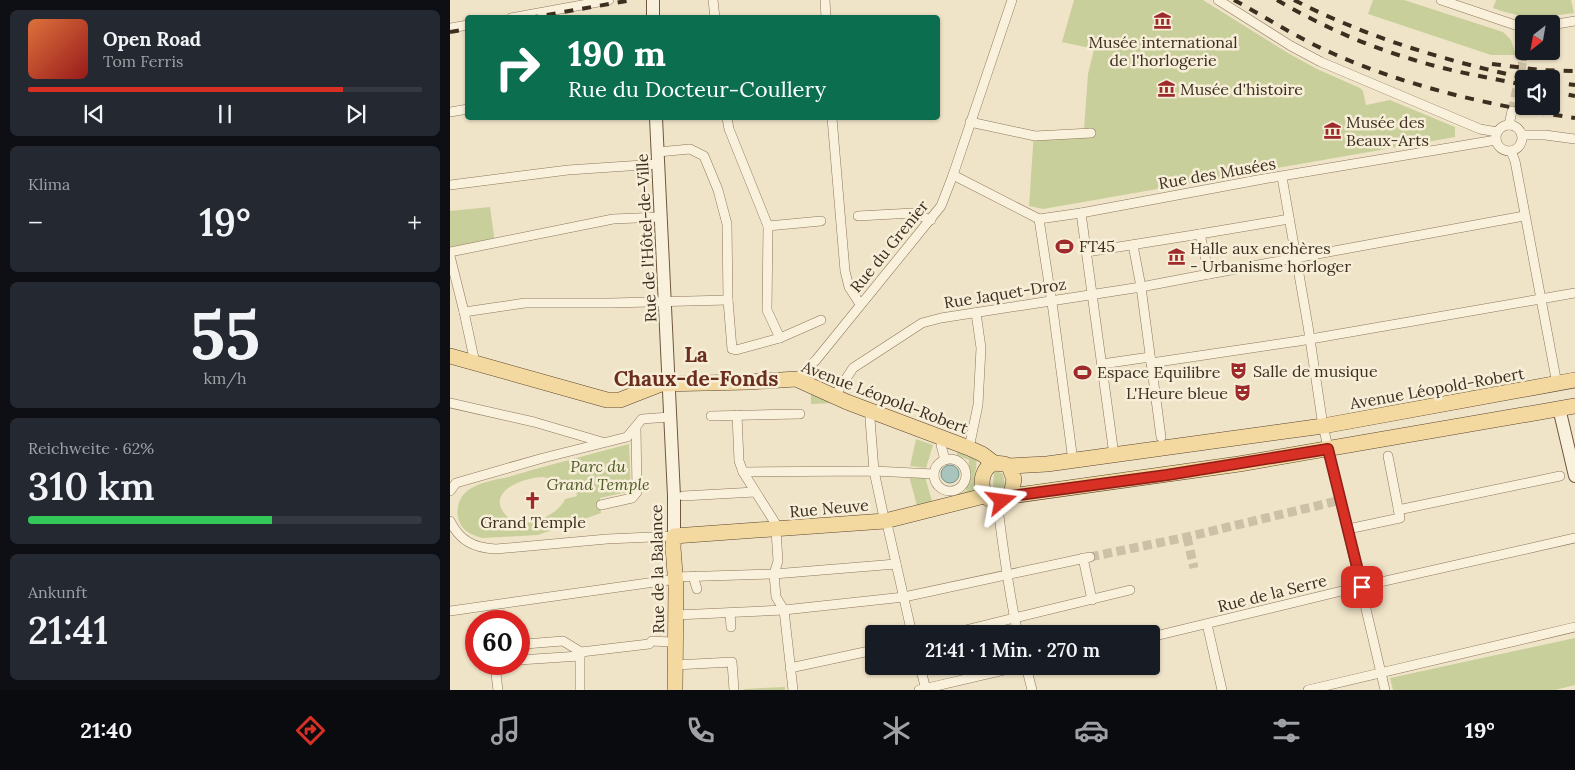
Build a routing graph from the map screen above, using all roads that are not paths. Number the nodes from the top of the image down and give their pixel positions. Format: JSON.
{"nodes":[{"id":1,"x":609,"y":0,"type":"edge"},
{"id":2,"x":713,"y":0,"type":"edge"},
{"id":3,"x":825,"y":0,"type":"edge"},
{"id":4,"x":1012,"y":0,"type":"edge"},
{"id":5,"x":1218,"y":0,"type":"edge"},
{"id":6,"x":1441,"y":0,"type":"edge"},
{"id":7,"x":562,"y":5,"type":"edge"},
{"id":8,"x":523,"y":15,"type":"edge"},
{"id":9,"x":715,"y":15,"type":"edge"},
{"id":10,"x":826,"y":15,"type":"edge"},
{"id":11,"x":1575,"y":21,"type":"edge"},
{"id":12,"x":1560,"y":24,"type":"edge"},
{"id":13,"x":1515,"y":25,"type":"edge"},
{"id":14,"x":465,"y":26,"type":"edge"},
{"id":15,"x":450,"y":28,"type":"edge"},
{"id":16,"x":465,"y":110,"type":"edge"},
{"id":17,"x":1512,"y":111,"type":"tunnel mouth"},
{"id":18,"x":450,"y":112,"type":"edge"},
{"id":19,"x":656,"y":120,"type":"edge"},
{"id":20,"x":727,"y":120,"type":"edge"},
{"id":21,"x":832,"y":120,"type":"edge"},
{"id":22,"x":970,"y":122,"type":"junction"},
{"id":23,"x":1509,"y":125,"type":"junction"},
{"id":24,"x":1091,"y":134,"type":"dead end"},
{"id":25,"x":1522,"y":135,"type":"junction"},
{"id":26,"x":1496,"y":136,"type":"junction"},
{"id":27,"x":1575,"y":139,"type":"edge"},
{"id":28,"x":1511,"y":151,"type":"junction"},
{"id":29,"x":658,"y":158,"type":"junction"},
{"id":30,"x":953,"y":175,"type":"junction"},
{"id":31,"x":1282,"y":177,"type":"junction"},
{"id":32,"x":450,"y":185,"type":"edge"},
{"id":33,"x":1080,"y":213,"type":"junction"},
{"id":34,"x":858,"y":216,"type":"dead end"},
{"id":35,"x":1524,"y":216,"type":"junction"},
{"id":36,"x":660,"y":217,"type":"junction"},
{"id":37,"x":1289,"y":218,"type":"junction"},
{"id":38,"x":1039,"y":219,"type":"junction"},
{"id":39,"x":931,"y":220,"type":"junction"},
{"id":40,"x":821,"y":221,"type":"dead end"},
{"id":41,"x":768,"y":226,"type":"junction"},
{"id":42,"x":1200,"y":234,"type":"junction"},
{"id":43,"x":1133,"y":245,"type":"junction"},
{"id":44,"x":450,"y":252,"type":"edge"},
{"id":45,"x":1087,"y":252,"type":"junction"},
{"id":46,"x":450,"y":256,"type":"edge"},
{"id":47,"x":1296,"y":258,"type":"junction"},
{"id":48,"x":1208,"y":274,"type":"junction"},
{"id":49,"x":1141,"y":286,"type":"junction"},
{"id":50,"x":1575,"y":293,"type":"edge"},
{"id":51,"x":1092,"y":294,"type":"junction"},
{"id":52,"x":1540,"y":299,"type":"junction"},
{"id":53,"x":728,"y":300,"type":"junction"},
{"id":54,"x":1052,"y":300,"type":"junction"},
{"id":55,"x":666,"y":302,"type":"junction"},
{"id":56,"x":860,"y":304,"type":"junction"},
{"id":57,"x":464,"y":312,"type":"junction"},
{"id":58,"x":976,"y":312,"type":"junction"},
{"id":59,"x":821,"y":320,"type":"dead end"},
{"id":60,"x":780,"y":338,"type":"junction"},
{"id":61,"x":1310,"y":338,"type":"junction"},
{"id":62,"x":450,"y":356,"type":"edge"},
{"id":63,"x":1150,"y":360,"type":"junction"},
{"id":64,"x":475,"y":363,"type":"junction"},
{"id":65,"x":1102,"y":364,"type":"junction"},
{"id":66,"x":796,"y":378,"type":"junction"},
{"id":67,"x":1575,"y":380,"type":"edge"},
{"id":68,"x":669,"y":383,"type":"junction"},
{"id":69,"x":1556,"y":384,"type":"junction"},
{"id":70,"x":834,"y":397,"type":"junction"},
{"id":71,"x":450,"y":402,"type":"edge"},
{"id":72,"x":1575,"y":406,"type":"edge"},
{"id":73,"x":1559,"y":408,"type":"junction"},
{"id":74,"x":800,"y":414,"type":"dead end"},
{"id":75,"x":737,"y":415,"type":"junction"},
{"id":76,"x":711,"y":416,"type":"dead end"},
{"id":77,"x":670,"y":417,"type":"junction"},
{"id":78,"x":870,"y":420,"type":"dead end"},
{"id":79,"x":1323,"y":426,"type":"junction"},
{"id":80,"x":636,"y":427,"type":"junction"},
{"id":81,"x":1161,"y":437,"type":"dead end"},
{"id":82,"x":603,"y":443,"type":"junction"},
{"id":83,"x":942,"y":445,"type":"dead end"},
{"id":84,"x":969,"y":448,"type":"junction"},
{"id":85,"x":1113,"y":449,"type":"junction"},
{"id":86,"x":1328,"y":449,"type":"junction"},
{"id":87,"x":1388,"y":456,"type":"dead end"},
{"id":88,"x":945,"y":460,"type":"junction"},
{"id":89,"x":1073,"y":461,"type":"junction"},
{"id":90,"x":1001,"y":464,"type":"junction"},
{"id":91,"x":874,"y":471,"type":"junction"},
{"id":92,"x":743,"y":472,"type":"junction"},
{"id":93,"x":934,"y":474,"type":"junction"},
{"id":94,"x":1560,"y":476,"type":"dead end"},
{"id":95,"x":1575,"y":476,"type":"edge"},
{"id":96,"x":943,"y":489,"type":"junction"},
{"id":97,"x":450,"y":491,"type":"edge"},
{"id":98,"x":755,"y":492,"type":"junction"},
{"id":99,"x":682,"y":496,"type":"dead end"},
{"id":100,"x":998,"y":498,"type":"junction"},
{"id":101,"x":945,"y":500,"type":"dead end"},
{"id":102,"x":601,"y":505,"type":"dead end"},
{"id":103,"x":1398,"y":510,"type":"junction"},
{"id":104,"x":883,"y":513,"type":"dead end"},
{"id":105,"x":450,"y":521,"type":"edge"},
{"id":106,"x":888,"y":528,"type":"dead end"},
{"id":107,"x":1348,"y":529,"type":"junction"},
{"id":108,"x":777,"y":530,"type":"junction"},
{"id":109,"x":674,"y":536,"type":"junction"},
{"id":110,"x":1575,"y":538,"type":"edge"},
{"id":111,"x":896,"y":564,"type":"junction"},
{"id":112,"x":774,"y":574,"type":"junction"},
{"id":113,"x":1006,"y":574,"type":"junction"},
{"id":114,"x":693,"y":576,"type":"junction"},
{"id":115,"x":676,"y":578,"type":"junction"},
{"id":116,"x":1362,"y":587,"type":"junction"},
{"id":117,"x":697,"y":589,"type":"dead end"},
{"id":118,"x":1130,"y":590,"type":"dead end"},
{"id":119,"x":904,"y":596,"type":"junction"},
{"id":120,"x":1092,"y":600,"type":"junction"},
{"id":121,"x":784,"y":610,"type":"junction"},
{"id":122,"x":450,"y":611,"type":"edge"},
{"id":123,"x":730,"y":613,"type":"junction"},
{"id":124,"x":676,"y":615,"type":"junction"},
{"id":125,"x":1015,"y":619,"type":"junction"},
{"id":126,"x":1207,"y":624,"type":"junction"},
{"id":127,"x":910,"y":625,"type":"edge"},
{"id":128,"x":989,"y":625,"type":"edge"},
{"id":129,"x":1016,"y":625,"type":"edge"},
{"id":130,"x":731,"y":627,"type":"dead end"},
{"id":131,"x":1575,"y":627,"type":"edge"},
{"id":132,"x":1160,"y":635,"type":"edge"},
{"id":133,"x":671,"y":642,"type":"dead end"},
{"id":134,"x":530,"y":644,"type":"edge"},
{"id":135,"x":865,"y":652,"type":"edge"},
{"id":136,"x":581,"y":654,"type":"junction"},
{"id":137,"x":530,"y":659,"type":"edge"},
{"id":138,"x":675,"y":665,"type":"junction"},
{"id":139,"x":790,"y":668,"type":"junction"},
{"id":140,"x":1381,"y":672,"type":"junction"},
{"id":141,"x":497,"y":675,"type":"edge"},
{"id":142,"x":921,"y":675,"type":"edge"},
{"id":143,"x":983,"y":675,"type":"edge"},
{"id":144,"x":1028,"y":675,"type":"edge"},
{"id":145,"x":923,"y":689,"type":"edge"},
{"id":146,"x":498,"y":690,"type":"edge"},
{"id":147,"x":580,"y":690,"type":"edge"},
{"id":148,"x":675,"y":690,"type":"edge"},
{"id":149,"x":734,"y":690,"type":"edge"},
{"id":150,"x":793,"y":690,"type":"edge"},
{"id":151,"x":1032,"y":690,"type":"edge"},
{"id":152,"x":1222,"y":690,"type":"edge"},
{"id":153,"x":1308,"y":690,"type":"edge"},
{"id":154,"x":1385,"y":690,"type":"edge"}],
"edges":[{"from":1,"to":7,"type":"street"},
{"from":2,"to":9,"type":"street"},
{"from":3,"to":10,"type":"street"},
{"from":4,"to":22,"type":"street","name":"Rue du Grenier"},
{"from":5,"to":26,"type":"street"},
{"from":6,"to":13,"type":"street"},
{"from":7,"to":8,"type":"street"},
{"from":11,"to":12,"type":"street"},
{"from":14,"to":15,"type":"street"},
{"from":16,"to":18,"type":"street"},
{"from":17,"to":23,"type":"street"},
{"from":19,"to":29,"type":"main road","name":"Rue de l'Hôtel-de-Ville"},
{"from":20,"to":41,"type":"street"},
{"from":21,"to":56,"type":"street"},
{"from":22,"to":24,"type":"street"},
{"from":22,"to":30,"type":"street","name":"Rue du Grenier"},
{"from":23,"to":25,"type":"street"},
{"from":23,"to":26,"type":"street"},
{"from":25,"to":27,"type":"street"},
{"from":25,"to":28,"type":"street"},
{"from":26,"to":28,"type":"street"},
{"from":26,"to":31,"type":"street","name":"Rue des Musées"},
{"from":28,"to":35,"type":"street"},
{"from":29,"to":32,"type":"street"},
{"from":29,"to":36,"type":"main road","name":"Rue de l'Hôtel-de-Ville"},
{"from":29,"to":53,"type":"street"},
{"from":30,"to":38,"type":"street"},
{"from":30,"to":39,"type":"street","name":"Rue du Grenier"},
{"from":31,"to":33,"type":"street","name":"Rue des Musées"},
{"from":31,"to":37,"type":"street"},
{"from":33,"to":38,"type":"street","name":"Rue des Musées"},
{"from":33,"to":45,"type":"street"},
{"from":34,"to":39,"type":"street"},
{"from":35,"to":47,"type":"street","name":"Rue Jaquet-Droz"},
{"from":35,"to":52,"type":"street"},
{"from":36,"to":44,"type":"street"},
{"from":36,"to":55,"type":"main road","name":"Rue de l'Hôtel-de-Ville"},
{"from":37,"to":42,"type":"street"},
{"from":37,"to":47,"type":"street"},
{"from":38,"to":54,"type":"street"},
{"from":39,"to":56,"type":"street","name":"Rue du Grenier"},
{"from":40,"to":41,"type":"street"},
{"from":41,"to":60,"type":"street"},
{"from":42,"to":43,"type":"street"},
{"from":42,"to":48,"type":"street"},
{"from":43,"to":45,"type":"street"},
{"from":43,"to":49,"type":"street"},
{"from":45,"to":51,"type":"street"},
{"from":46,"to":57,"type":"street"},
{"from":47,"to":48,"type":"street","name":"Rue Jaquet-Droz"},
{"from":47,"to":61,"type":"street"},
{"from":48,"to":49,"type":"street","name":"Rue Jaquet-Droz"},
{"from":49,"to":51,"type":"street","name":"Rue Jaquet-Droz"},
{"from":49,"to":63,"type":"street"},
{"from":50,"to":52,"type":"street"},
{"from":51,"to":54,"type":"street","name":"Rue Jaquet-Droz"},
{"from":51,"to":65,"type":"street"},
{"from":52,"to":61,"type":"street"},
{"from":52,"to":69,"type":"street"},
{"from":53,"to":55,"type":"street"},
{"from":53,"to":60,"type":"street"},
{"from":54,"to":58,"type":"street","name":"Rue Jaquet-Droz"},
{"from":54,"to":89,"type":"street"},
{"from":55,"to":57,"type":"street"},
{"from":55,"to":68,"type":"main road","name":"Rue de l'Hôtel-de-Ville"},
{"from":56,"to":66,"type":"street","name":"Rue du Grenier"},
{"from":57,"to":64,"type":"street"},
{"from":58,"to":70,"type":"street","name":"Rue Jaquet-Droz"},
{"from":58,"to":84,"type":"street"},
{"from":59,"to":60,"type":"street"},
{"from":61,"to":63,"type":"street"},
{"from":61,"to":79,"type":"street"},
{"from":62,"to":64,"type":"main road","name":"Avenue Léopold-Robert"},
{"from":63,"to":65,"type":"street"},
{"from":63,"to":81,"type":"street"},
{"from":64,"to":68,"type":"main road","name":"Avenue Léopold-Robert"},
{"from":65,"to":85,"type":"street"},
{"from":66,"to":68,"type":"main road","name":"Avenue Léopold-Robert"},
{"from":66,"to":70,"type":"main road","name":"Avenue Léopold-Robert"},
{"from":67,"to":69,"type":"main road","name":"Avenue Léopold-Robert"},
{"from":68,"to":77,"type":"main road","name":"Rue de l'Hôtel-de-Ville"},
{"from":69,"to":73,"type":"main road"},
{"from":69,"to":79,"type":"main road","name":"Avenue Léopold-Robert"},
{"from":70,"to":84,"type":"main road","name":"Avenue Léopold-Robert"},
{"from":71,"to":82,"type":"street"},
{"from":72,"to":73,"type":"main road"},
{"from":73,"to":86,"type":"main road"},
{"from":73,"to":95,"type":"main road"},
{"from":74,"to":75,"type":"street"},
{"from":75,"to":76,"type":"street"},
{"from":75,"to":92,"type":"street"},
{"from":77,"to":80,"type":"street"},
{"from":77,"to":109,"type":"main road","name":"Rue de la Balance"},
{"from":78,"to":91,"type":"street"},
{"from":79,"to":85,"type":"main road","name":"Avenue Léopold-Robert"},
{"from":79,"to":86,"type":"street"},
{"from":80,"to":82,"type":"street"},
{"from":80,"to":102,"type":"street"},
{"from":82,"to":97,"type":"street"},
{"from":83,"to":88,"type":"street"},
{"from":84,"to":90,"type":"main road","name":"Avenue Léopold-Robert"},
{"from":85,"to":89,"type":"main road","name":"Avenue Léopold-Robert"},
{"from":86,"to":100,"type":"main road"},
{"from":86,"to":107,"type":"street"},
{"from":87,"to":103,"type":"street"},
{"from":88,"to":93,"type":"street"},
{"from":88,"to":96,"type":"street"},
{"from":89,"to":90,"type":"main road","name":"Avenue Léopold-Robert"},
{"from":90,"to":100,"type":"main road"},
{"from":90,"to":100,"type":"main road"},
{"from":91,"to":92,"type":"street"},
{"from":91,"to":93,"type":"street"},
{"from":91,"to":104,"type":"street"},
{"from":92,"to":98,"type":"street"},
{"from":93,"to":96,"type":"street"},
{"from":94,"to":103,"type":"street"},
{"from":96,"to":101,"type":"street"},
{"from":98,"to":99,"type":"street"},
{"from":98,"to":108,"type":"street"},
{"from":100,"to":108,"type":"main road","name":"Rue Neuve"},
{"from":100,"to":113,"type":"street"},
{"from":103,"to":107,"type":"street"},
{"from":105,"to":109,"type":"street"},
{"from":106,"to":111,"type":"street"},
{"from":107,"to":116,"type":"street"},
{"from":108,"to":109,"type":"main road","name":"Rue Neuve"},
{"from":108,"to":112,"type":"street"},
{"from":109,"to":115,"type":"main road","name":"Rue de la Balance"},
{"from":110,"to":116,"type":"street","name":"Rue de la Serre"},
{"from":111,"to":112,"type":"street"},
{"from":111,"to":119,"type":"street"},
{"from":112,"to":114,"type":"street"},
{"from":112,"to":121,"type":"street"},
{"from":113,"to":119,"type":"street"},
{"from":113,"to":120,"type":"street"},
{"from":113,"to":125,"type":"street"},
{"from":114,"to":115,"type":"street"},
{"from":114,"to":117,"type":"street"},
{"from":115,"to":122,"type":"street"},
{"from":115,"to":124,"type":"main road","name":"Rue de la Balance"},
{"from":116,"to":126,"type":"street","name":"Rue de la Serre"},
{"from":116,"to":140,"type":"street"},
{"from":118,"to":120,"type":"street"},
{"from":119,"to":121,"type":"street"},
{"from":119,"to":127,"type":"street"},
{"from":120,"to":125,"type":"street"},
{"from":121,"to":123,"type":"street"},
{"from":121,"to":139,"type":"street"},
{"from":123,"to":124,"type":"street"},
{"from":123,"to":130,"type":"street"},
{"from":124,"to":138,"type":"main road","name":"Rue de la Balance"},
{"from":125,"to":128,"type":"street"},
{"from":125,"to":129,"type":"street"},
{"from":126,"to":132,"type":"street","name":"Rue de la Serre"},
{"from":126,"to":152,"type":"street"},
{"from":131,"to":140,"type":"street"},
{"from":133,"to":136,"type":"street"},
{"from":134,"to":136,"type":"street"},
{"from":135,"to":139,"type":"street"},
{"from":136,"to":137,"type":"street"},
{"from":136,"to":147,"type":"street"},
{"from":138,"to":148,"type":"main road","name":"Rue de la Balance"},
{"from":138,"to":149,"type":"street"},
{"from":139,"to":150,"type":"street"},
{"from":140,"to":153,"type":"street"},
{"from":140,"to":154,"type":"street"},
{"from":141,"to":146,"type":"street"},
{"from":142,"to":145,"type":"street"},
{"from":143,"to":145,"type":"street"},
{"from":144,"to":151,"type":"street"}]}
